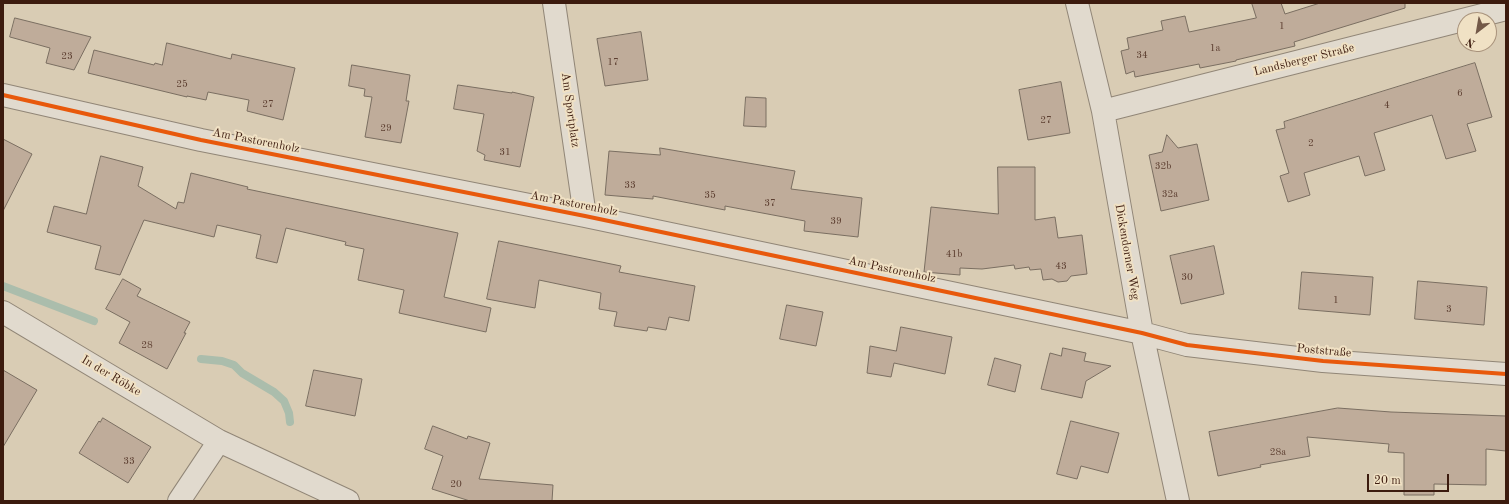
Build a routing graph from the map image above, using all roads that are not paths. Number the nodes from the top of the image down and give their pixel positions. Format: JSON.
{"nodes":[{"id":1,"x":554,"y":3,"type":"edge"},
{"id":2,"x":1077,"y":3,"type":"edge"},
{"id":3,"x":1506,"y":9,"type":"edge"},
{"id":4,"x":3,"y":95,"type":"edge"},
{"id":5,"x":1103,"y":110,"type":"junction"},
{"id":6,"x":585,"y":216,"type":"junction"},
{"id":7,"x":3,"y":312,"type":"edge"},
{"id":8,"x":1142,"y":333,"type":"junction"},
{"id":9,"x":1506,"y":374,"type":"edge"},
{"id":10,"x":219,"y":441,"type":"junction"},
{"id":11,"x":179,"y":501,"type":"edge"},
{"id":12,"x":348,"y":501,"type":"edge"},
{"id":13,"x":1178,"y":501,"type":"edge"}],
"edges":[{"from":1,"to":6,"type":"street","name":"Am Sportplatz"},
{"from":2,"to":5,"type":"street","name":"Dickendorner Weg"},
{"from":3,"to":5,"type":"street","name":"Landsberger Straße"},
{"from":4,"to":6,"type":"street","name":"Am Pastorenholz"},
{"from":5,"to":8,"type":"street","name":"Dickendorner Weg"},
{"from":6,"to":8,"type":"street","name":"Am Pastorenholz"},
{"from":7,"to":10,"type":"street","name":"In der Röbke"},
{"from":8,"to":9,"type":"street","name":"Poststraße"},
{"from":8,"to":13,"type":"street","name":"Dickendorner Weg"},
{"from":10,"to":11,"type":"street"},
{"from":10,"to":12,"type":"street","name":"In der Röbke"}]}
